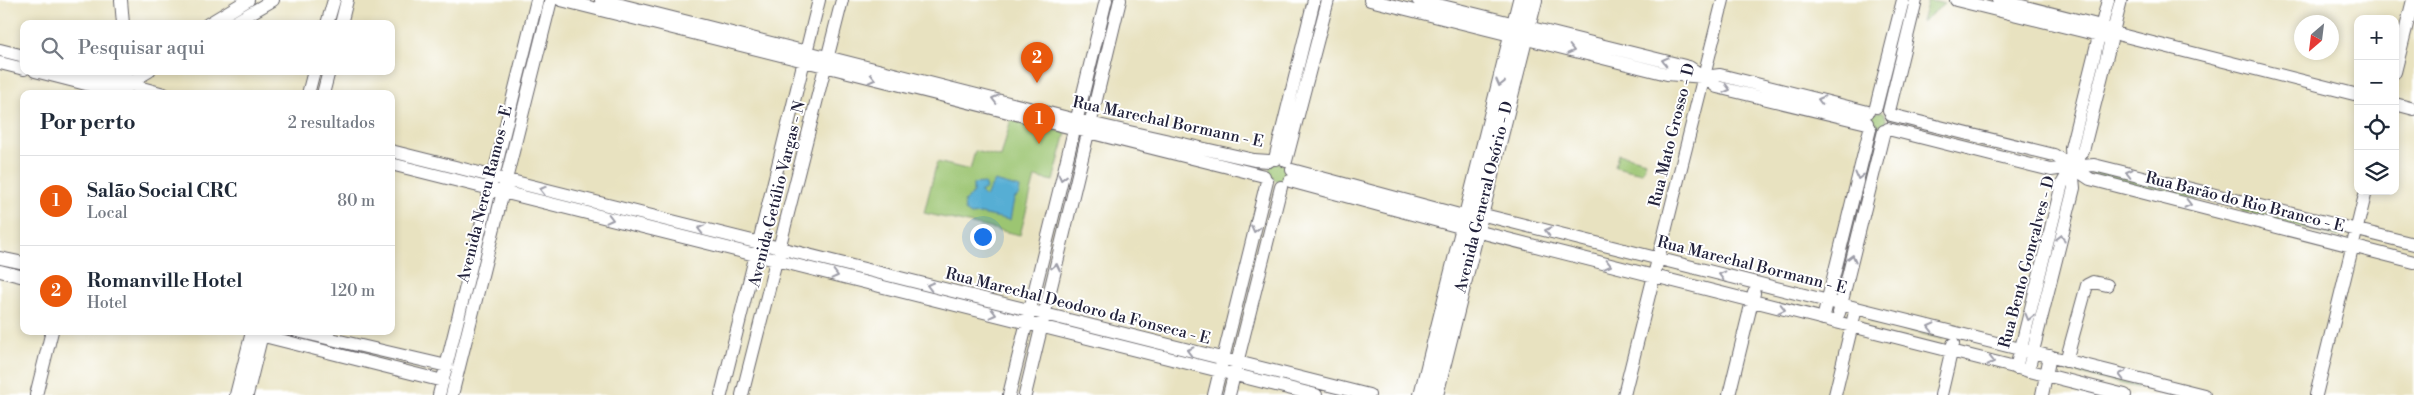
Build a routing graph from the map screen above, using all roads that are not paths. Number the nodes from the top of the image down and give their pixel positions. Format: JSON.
{"nodes":[{"id":1,"x":121,"y":0,"type":"edge"},
{"id":2,"x":248,"y":0,"type":"edge"},
{"id":3,"x":334,"y":0,"type":"edge"},
{"id":4,"x":347,"y":0,"type":"edge"},
{"id":5,"x":536,"y":0,"type":"edge"},
{"id":6,"x":551,"y":0,"type":"edge"},
{"id":7,"x":560,"y":0,"type":"edge"},
{"id":8,"x":601,"y":0,"type":"edge"},
{"id":9,"x":818,"y":0,"type":"edge"},
{"id":10,"x":842,"y":0,"type":"edge"},
{"id":11,"x":1106,"y":0,"type":"edge"},
{"id":12,"x":1120,"y":0,"type":"edge"},
{"id":13,"x":1314,"y":0,"type":"edge"},
{"id":14,"x":1328,"y":0,"type":"edge"},
{"id":15,"x":1370,"y":0,"type":"edge"},
{"id":16,"x":1418,"y":0,"type":"edge"},
{"id":17,"x":1521,"y":0,"type":"edge"},
{"id":18,"x":1534,"y":0,"type":"edge"},
{"id":19,"x":1723,"y":0,"type":"edge"},
{"id":20,"x":1903,"y":0,"type":"edge"},
{"id":21,"x":1916,"y":0,"type":"edge"},
{"id":22,"x":1956,"y":0,"type":"edge"},
{"id":23,"x":2108,"y":0,"type":"edge"},
{"id":24,"x":2121,"y":0,"type":"edge"},
{"id":25,"x":2413,"y":0,"type":"edge"},
{"id":26,"x":267,"y":2,"type":"edge"},
{"id":27,"x":2004,"y":5,"type":"edge"},
{"id":28,"x":123,"y":20,"type":"edge"},
{"id":29,"x":215,"y":20,"type":"edge"},
{"id":30,"x":238,"y":20,"type":"edge"},
{"id":31,"x":328,"y":20,"type":"edge"},
{"id":32,"x":342,"y":20,"type":"edge"},
{"id":33,"x":1519,"y":31,"type":"junction"},
{"id":34,"x":2109,"y":33,"type":"junction"},
{"id":35,"x":0,"y":50,"type":"edge"},
{"id":36,"x":804,"y":56,"type":"junction"},
{"id":37,"x":1889,"y":56,"type":"junction"},
{"id":38,"x":1902,"y":59,"type":"junction"},
{"id":39,"x":2398,"y":60,"type":"edge"},
{"id":40,"x":20,"y":61,"type":"edge"},
{"id":41,"x":20,"y":62,"type":"edge"},
{"id":42,"x":826,"y":62,"type":"junction"},
{"id":43,"x":0,"y":63,"type":"edge"},
{"id":44,"x":63,"y":75,"type":"edge"},
{"id":45,"x":93,"y":75,"type":"edge"},
{"id":46,"x":139,"y":75,"type":"edge"},
{"id":47,"x":313,"y":75,"type":"edge"},
{"id":48,"x":327,"y":75,"type":"edge"},
{"id":49,"x":1704,"y":77,"type":"junction"},
{"id":50,"x":118,"y":83,"type":"edge"},
{"id":51,"x":147,"y":90,"type":"edge"},
{"id":52,"x":309,"y":90,"type":"edge"},
{"id":53,"x":324,"y":90,"type":"edge"},
{"id":54,"x":2354,"y":94,"type":"edge"},
{"id":55,"x":2399,"y":105,"type":"edge"},
{"id":56,"x":2414,"y":109,"type":"edge"},
{"id":57,"x":1890,"y":113,"type":"junction"},
{"id":58,"x":1870,"y":118,"type":"junction"},
{"id":59,"x":1075,"y":125,"type":"junction"},
{"id":60,"x":1089,"y":128,"type":"junction"},
{"id":61,"x":1886,"y":130,"type":"junction"},
{"id":62,"x":1970,"y":134,"type":"junction"},
{"id":63,"x":1116,"y":135,"type":"junction"},
{"id":64,"x":1966,"y":148,"type":"junction"},
{"id":65,"x":395,"y":152,"type":"edge"},
{"id":66,"x":395,"y":165,"type":"edge"},
{"id":67,"x":2072,"y":167,"type":"junction"},
{"id":68,"x":1282,"y":170,"type":"junction"},
{"id":69,"x":1265,"y":179,"type":"junction"},
{"id":70,"x":498,"y":185,"type":"junction"},
{"id":71,"x":2365,"y":195,"type":"edge"},
{"id":72,"x":2223,"y":197,"type":"junction"},
{"id":73,"x":2220,"y":212,"type":"junction"},
{"id":74,"x":1849,"y":214,"type":"junction"},
{"id":75,"x":1862,"y":218,"type":"junction"},
{"id":76,"x":1471,"y":223,"type":"junction"},
{"id":77,"x":2357,"y":230,"type":"junction"},
{"id":78,"x":1566,"y":235,"type":"junction"},
{"id":79,"x":2414,"y":244,"type":"edge"},
{"id":80,"x":2353,"y":246,"type":"junction"},
{"id":81,"x":758,"y":250,"type":"junction"},
{"id":82,"x":1561,"y":253,"type":"junction"},
{"id":83,"x":779,"y":255,"type":"junction"},
{"id":84,"x":0,"y":258,"type":"edge"},
{"id":85,"x":1658,"y":258,"type":"junction"},
{"id":86,"x":2414,"y":262,"type":"edge"},
{"id":87,"x":20,"y":263,"type":"edge"},
{"id":88,"x":0,"y":271,"type":"edge"},
{"id":89,"x":20,"y":276,"type":"edge"},
{"id":90,"x":1653,"y":276,"type":"junction"},
{"id":91,"x":1756,"y":283,"type":"junction"},
{"id":92,"x":2107,"y":285,"type":"dead end"},
{"id":93,"x":1752,"y":301,"type":"junction"},
{"id":94,"x":1827,"y":301,"type":"junction"},
{"id":95,"x":1841,"y":304,"type":"junction"},
{"id":96,"x":1856,"y":308,"type":"junction"},
{"id":97,"x":1027,"y":316,"type":"junction"},
{"id":98,"x":1823,"y":319,"type":"junction"},
{"id":99,"x":1043,"y":320,"type":"junction"},
{"id":100,"x":1836,"y":322,"type":"junction"},
{"id":101,"x":1852,"y":326,"type":"junction"},
{"id":102,"x":1956,"y":333,"type":"junction"},
{"id":103,"x":51,"y":335,"type":"edge"},
{"id":104,"x":258,"y":335,"type":"edge"},
{"id":105,"x":258,"y":335,"type":"edge"},
{"id":106,"x":262,"y":335,"type":"edge"},
{"id":107,"x":314,"y":335,"type":"edge"},
{"id":108,"x":1952,"y":351,"type":"junction"},
{"id":109,"x":2026,"y":351,"type":"junction"},
{"id":110,"x":2050,"y":356,"type":"junction"},
{"id":111,"x":421,"y":360,"type":"junction"},
{"id":112,"x":2066,"y":361,"type":"junction"},
{"id":113,"x":1222,"y":365,"type":"junction"},
{"id":114,"x":447,"y":366,"type":"junction"},
{"id":115,"x":1236,"y":369,"type":"junction"},
{"id":116,"x":2022,"y":369,"type":"junction"},
{"id":117,"x":418,"y":375,"type":"junction"},
{"id":118,"x":2046,"y":375,"type":"junction"},
{"id":119,"x":443,"y":381,"type":"junction"},
{"id":120,"x":2152,"y":382,"type":"junction"},
{"id":121,"x":36,"y":395,"type":"edge"},
{"id":122,"x":236,"y":395,"type":"edge"},
{"id":123,"x":247,"y":395,"type":"edge"},
{"id":124,"x":439,"y":395,"type":"edge"},
{"id":125,"x":452,"y":395,"type":"edge"},
{"id":126,"x":721,"y":395,"type":"edge"},
{"id":127,"x":742,"y":395,"type":"edge"},
{"id":128,"x":1008,"y":395,"type":"edge"},
{"id":129,"x":1025,"y":395,"type":"edge"},
{"id":130,"x":1214,"y":395,"type":"edge"},
{"id":131,"x":1229,"y":395,"type":"edge"},
{"id":132,"x":1316,"y":395,"type":"edge"},
{"id":133,"x":1369,"y":395,"type":"edge"},
{"id":134,"x":1422,"y":395,"type":"edge"},
{"id":135,"x":1435,"y":395,"type":"edge"},
{"id":136,"x":1624,"y":395,"type":"edge"},
{"id":137,"x":1729,"y":395,"type":"edge"},
{"id":138,"x":1835,"y":395,"type":"edge"},
{"id":139,"x":1941,"y":395,"type":"edge"},
{"id":140,"x":2042,"y":395,"type":"edge"},
{"id":141,"x":2125,"y":395,"type":"edge"},
{"id":142,"x":2148,"y":395,"type":"edge"},
{"id":143,"x":2204,"y":395,"type":"edge"},
{"id":144,"x":2316,"y":395,"type":"edge"}],
"edges":[{"from":1,"to":28,"type":"street"},
{"from":2,"to":29,"type":"street"},
{"from":3,"to":31,"type":"street"},
{"from":4,"to":32,"type":"street"},
{"from":5,"to":70,"type":"street","name":"Avenida Nereu Ramos - E"},
{"from":6,"to":70,"type":"street","name":"Avenida Nereu Ramos - E"},
{"from":7,"to":36,"type":"street"},
{"from":8,"to":36,"type":"street"},
{"from":9,"to":36,"type":"street","name":"Avenida Getúlio Vargas - N"},
{"from":10,"to":42,"type":"street","name":"Avenida Getúlio Vargas - N"},
{"from":11,"to":59,"type":"street"},
{"from":12,"to":60,"type":"street"},
{"from":13,"to":68,"type":"street"},
{"from":14,"to":68,"type":"street"},
{"from":15,"to":33,"type":"street"},
{"from":16,"to":33,"type":"street"},
{"from":17,"to":33,"type":"main road","name":"Avenida General Osório - D"},
{"from":18,"to":33,"type":"main road","name":"Avenida General Osório - D"},
{"from":19,"to":49,"type":"street","name":"Rua Mato Grosso - D"},
{"from":20,"to":37,"type":"street"},
{"from":21,"to":38,"type":"street"},
{"from":22,"to":27,"type":"street"},
{"from":23,"to":34,"type":"street","name":"Rua Bento Gonçalves - D"},
{"from":24,"to":34,"type":"street","name":"Rua Bento Gonçalves - D"},
{"from":25,"to":39,"type":"street"},
{"from":26,"to":30,"type":"street"},
{"from":27,"to":34,"type":"street"},
{"from":33,"to":49,"type":"street"},
{"from":33,"to":76,"type":"main road","name":"Avenida General Osório - D"},
{"from":34,"to":54,"type":"street"},
{"from":34,"to":67,"type":"street","name":"Rua Bento Gonçalves - D"},
{"from":35,"to":40,"type":"street"},
{"from":36,"to":42,"type":"street","name":"Rua Marechal Bormann - E"},
{"from":36,"to":81,"type":"street","name":"Avenida Getúlio Vargas - N"},
{"from":37,"to":38,"type":"street"},
{"from":37,"to":58,"type":"street"},
{"from":38,"to":57,"type":"street"},
{"from":41,"to":43,"type":"street"},
{"from":42,"to":59,"type":"street","name":"Rua Marechal Bormann - E"},
{"from":42,"to":83,"type":"street","name":"Avenida Getúlio Vargas - N"},
{"from":44,"to":50,"type":"street"},
{"from":45,"to":50,"type":"street"},
{"from":46,"to":50,"type":"street"},
{"from":47,"to":52,"type":"street"},
{"from":48,"to":53,"type":"street"},
{"from":49,"to":58,"type":"street"},
{"from":49,"to":85,"type":"street","name":"Rua Mato Grosso - D"},
{"from":50,"to":51,"type":"street"},
{"from":55,"to":56,"type":"street"},
{"from":57,"to":58,"type":"street"},
{"from":57,"to":61,"type":"street"},
{"from":57,"to":62,"type":"street","name":"Rua Barão do Rio Branco - E"},
{"from":58,"to":61,"type":"street"},
{"from":58,"to":74,"type":"street","one_way":true},
{"from":59,"to":60,"type":"street","name":"Rua Marechal Bormann - E"},
{"from":59,"to":97,"type":"street","one_way":true},
{"from":60,"to":63,"type":"street","name":"Rua Marechal Bormann - E"},
{"from":99,"to":60,"type":"street","one_way":true},
{"from":61,"to":64,"type":"street","name":"Rua Barão do Rio Branco - E"},
{"from":61,"to":75,"type":"street"},
{"from":62,"to":64,"type":"street"},
{"from":62,"to":67,"type":"street","name":"Rua Barão do Rio Branco - E"},
{"from":63,"to":68,"type":"street","name":"Rua Marechal Bormann - E"},
{"from":63,"to":69,"type":"street","name":"Rua Marechal Bormann - E"},
{"from":64,"to":67,"type":"street","name":"Rua Barão do Rio Branco - E"},
{"from":65,"to":70,"type":"street"},
{"from":66,"to":70,"type":"street"},
{"from":72,"to":67,"type":"street","name":"Rua Barão do Rio Branco - E","one_way":true},
{"from":67,"to":73,"type":"street","name":"Rua Barão do Rio Branco - E","one_way":true},
{"from":67,"to":109,"type":"street","name":"Rua Bento Gonçalves - D"},
{"from":68,"to":69,"type":"street"},
{"from":68,"to":69,"type":"street","name":"Rua Marechal Bormann - E"},
{"from":68,"to":76,"type":"street","name":"Rua Marechal Bormann - E"},
{"from":68,"to":115,"type":"street"},
{"from":69,"to":113,"type":"street","one_way":true},
{"from":70,"to":81,"type":"street","name":"Rua Marechal Deodoro da Fonseca - E"},
{"from":70,"to":114,"type":"street","name":"Avenida Nereu Ramos - E"},
{"from":70,"to":125,"type":"street","name":"Avenida Nereu Ramos - E"},
{"from":71,"to":77,"type":"street"},
{"from":72,"to":73,"type":"street"},
{"from":72,"to":77,"type":"street","name":"Rua Barão do Rio Branco - E"},
{"from":73,"to":80,"type":"street","name":"Rua Barão do Rio Branco - E"},
{"from":74,"to":75,"type":"street"},
{"from":74,"to":94,"type":"street"},
{"from":95,"to":75,"type":"street","one_way":true},
{"from":78,"to":76,"type":"street","name":"Rua Marechal Bormann - E","one_way":true},
{"from":76,"to":82,"type":"street","name":"Rua Marechal Bormann - E"},
{"from":76,"to":134,"type":"main road","name":"Avenida General Osório - D"},
{"from":76,"to":135,"type":"main road","name":"Avenida General Osório - D"},
{"from":77,"to":79,"type":"street","name":"Rua Barão do Rio Branco - E"},
{"from":77,"to":80,"type":"street"},
{"from":78,"to":82,"type":"street"},
{"from":78,"to":85,"type":"street","name":"Rua Marechal Bormann - E"},
{"from":80,"to":86,"type":"street","name":"Rua Barão do Rio Branco - E"},
{"from":80,"to":144,"type":"street"},
{"from":81,"to":83,"type":"street","name":"Rua Marechal Deodoro da Fonseca - E"},
{"from":81,"to":126,"type":"street","name":"Avenida Getúlio Vargas - N"},
{"from":82,"to":90,"type":"street","name":"Rua Marechal Bormann - E","one_way":true},
{"from":83,"to":97,"type":"street","name":"Rua Marechal Deodoro da Fonseca - E"},
{"from":83,"to":127,"type":"street","name":"Avenida Getúlio Vargas - N"},
{"from":84,"to":87,"type":"street"},
{"from":85,"to":90,"type":"street","name":"Rua Mato Grosso - D"},
{"from":91,"to":85,"type":"street","name":"Rua Marechal Bormann - E","one_way":true},
{"from":88,"to":89,"type":"street"},
{"from":90,"to":93,"type":"street","name":"Rua Marechal Bormann - E"},
{"from":90,"to":136,"type":"street","name":"Rua Mato Grosso - D"},
{"from":91,"to":93,"type":"street"},
{"from":91,"to":94,"type":"street","name":"Rua Marechal Bormann - E"},
{"from":92,"to":112,"type":"street"},
{"from":93,"to":98,"type":"street","name":"Rua Marechal Bormann - E","one_way":true},
{"from":93,"to":137,"type":"street"},
{"from":94,"to":95,"type":"street","name":"Rua Marechal Bormann - E"},
{"from":94,"to":98,"type":"street"},
{"from":95,"to":96,"type":"street","name":"Rua Marechal Bormann - E"},
{"from":95,"to":100,"type":"street"},
{"from":96,"to":101,"type":"street"},
{"from":102,"to":96,"type":"street","name":"Rua Marechal Bormann - E","one_way":true},
{"from":97,"to":99,"type":"street","name":"Rua Marechal Deodoro da Fonseca - E"},
{"from":97,"to":128,"type":"street"},
{"from":98,"to":100,"type":"street","name":"Rua Marechal Bormann - E"},
{"from":99,"to":113,"type":"street","name":"Rua Marechal Deodoro da Fonseca - E"},
{"from":99,"to":129,"type":"street"},
{"from":100,"to":101,"type":"street","name":"Rua Marechal Bormann - E"},
{"from":101,"to":108,"type":"street","name":"Rua Marechal Bormann - E"},
{"from":101,"to":138,"type":"street"},
{"from":102,"to":108,"type":"street"},
{"from":102,"to":109,"type":"street","name":"Rua Marechal Bormann - E"},
{"from":103,"to":121,"type":"street"},
{"from":104,"to":122,"type":"street"},
{"from":105,"to":123,"type":"street"},
{"from":106,"to":117,"type":"street"},
{"from":107,"to":111,"type":"street"},
{"from":108,"to":116,"type":"street","name":"Rua Marechal Bormann - E","one_way":true},
{"from":108,"to":139,"type":"street"},
{"from":109,"to":110,"type":"street","name":"Rua Marechal Bormann - E"},
{"from":109,"to":116,"type":"street","name":"Rua Bento Gonçalves - D"},
{"from":110,"to":112,"type":"street","name":"Rua Marechal Bormann - E"},
{"from":110,"to":118,"type":"street"},
{"from":111,"to":114,"type":"street"},
{"from":111,"to":117,"type":"street"},
{"from":120,"to":112,"type":"street","name":"Rua Marechal Bormann - E","one_way":true},
{"from":113,"to":115,"type":"street","name":"Rua Marechal Deodoro da Fonseca - E"},
{"from":113,"to":130,"type":"street"},
{"from":114,"to":119,"type":"street","name":"Avenida Nereu Ramos - E"},
{"from":115,"to":131,"type":"street"},
{"from":115,"to":132,"type":"street","name":"Rua Marechal Deodoro da Fonseca - E"},
{"from":115,"to":133,"type":"street","name":"Rua Marechal Deodoro da Fonseca - E"},
{"from":116,"to":118,"type":"street","name":"Rua Marechal Bormann - E"},
{"from":117,"to":119,"type":"street"},
{"from":118,"to":140,"type":"street"},
{"from":118,"to":141,"type":"street","name":"Rua Marechal Bormann - E"},
{"from":119,"to":124,"type":"street","name":"Avenida Nereu Ramos - E"},
{"from":120,"to":142,"type":"street"},
{"from":120,"to":143,"type":"street","name":"Rua Marechal Bormann - E"}]}
